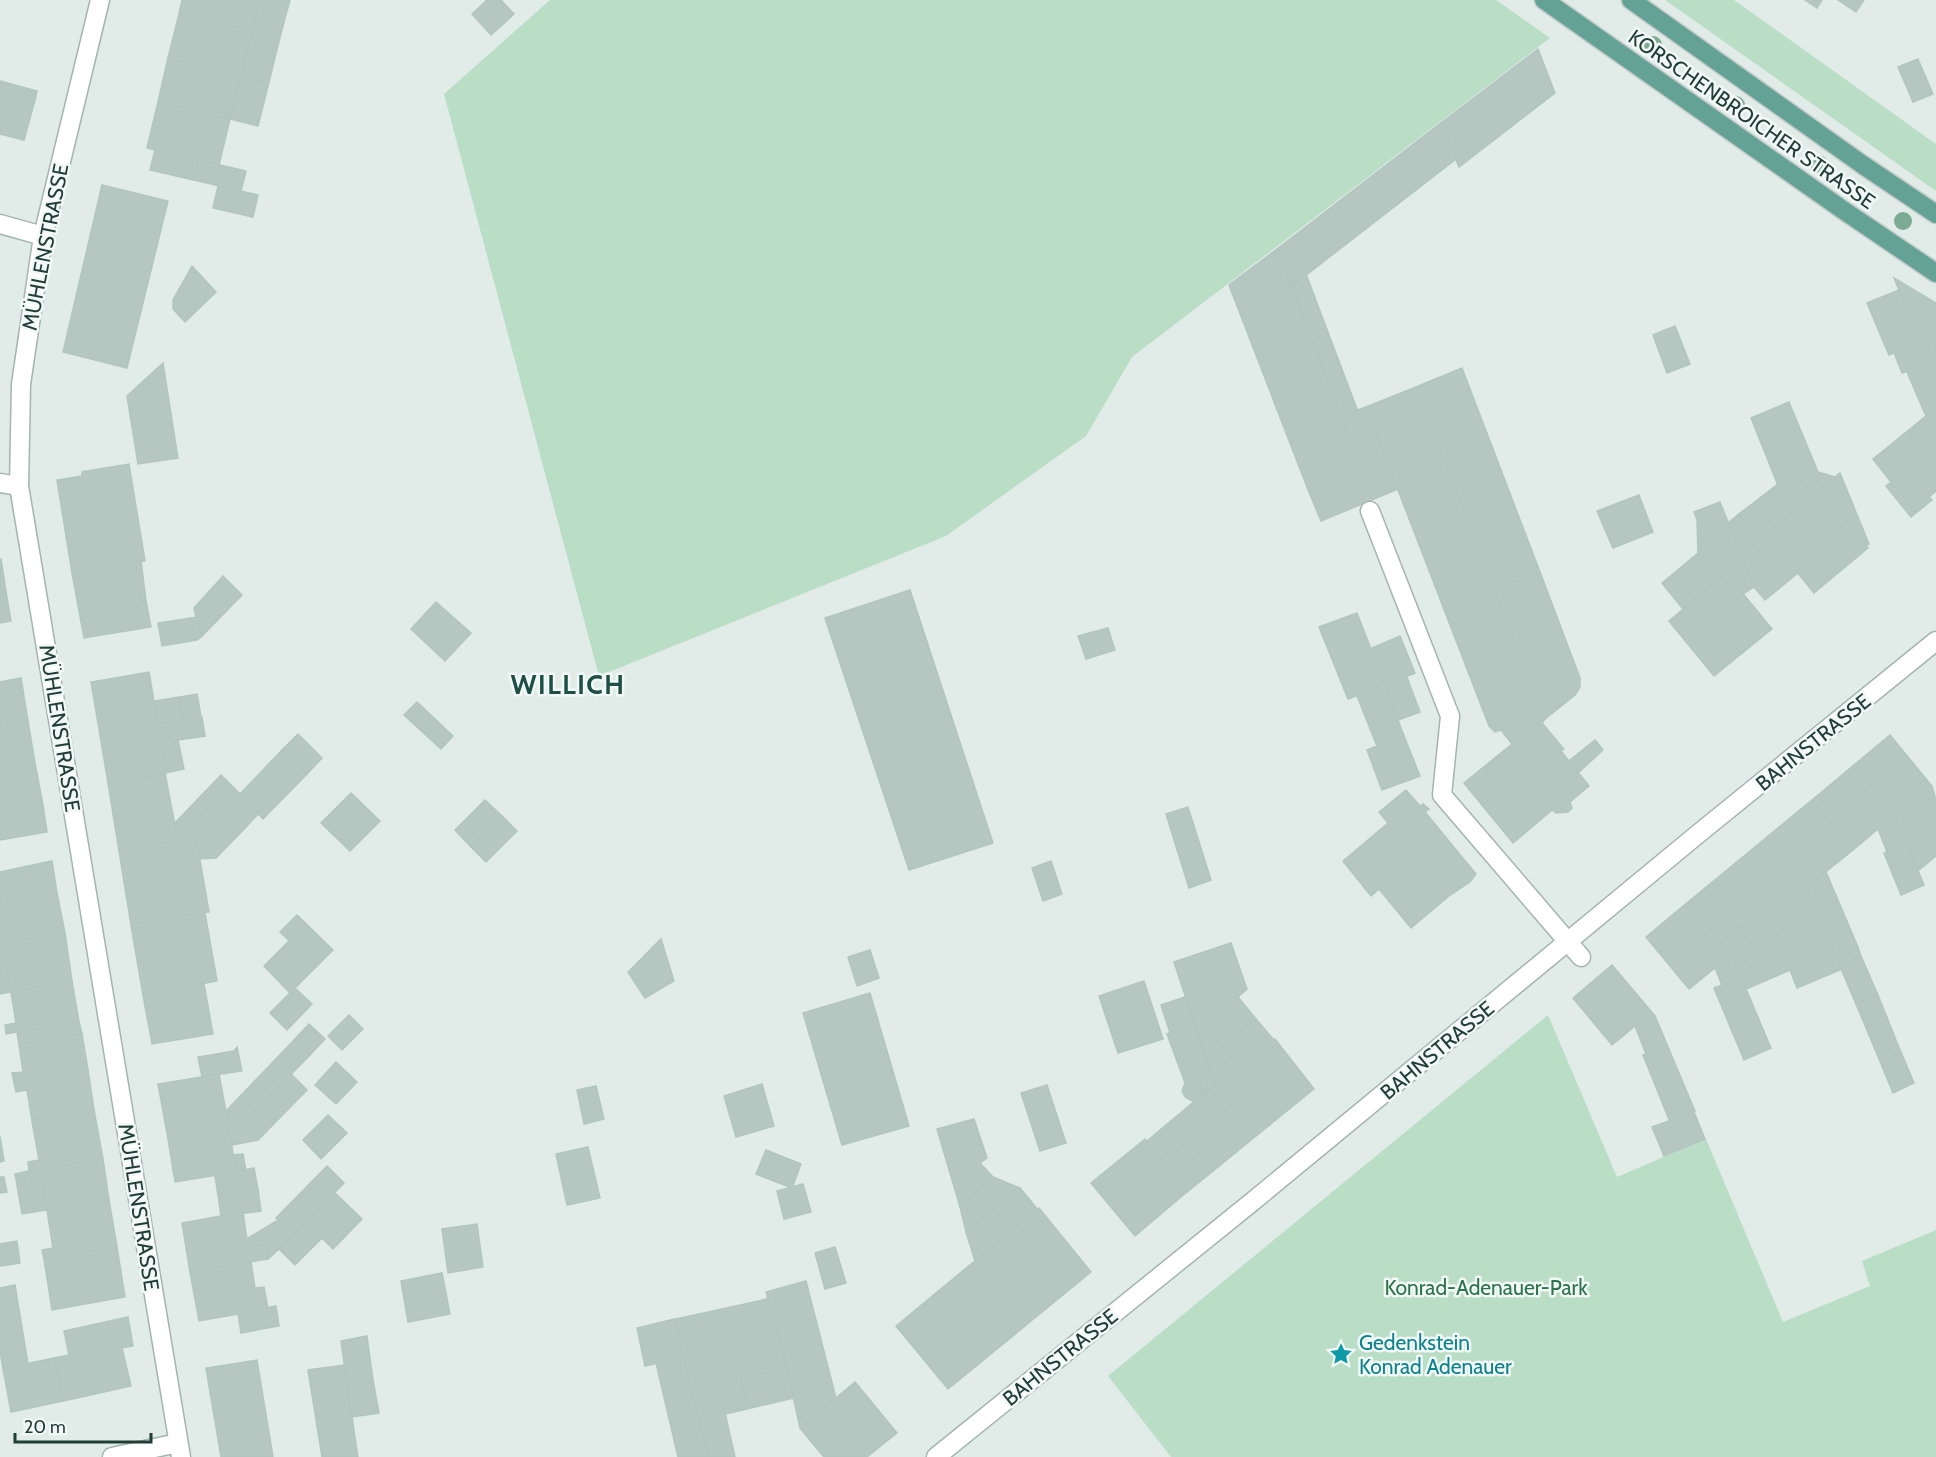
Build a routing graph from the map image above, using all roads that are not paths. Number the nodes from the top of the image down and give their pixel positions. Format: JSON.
{"nodes":[{"id":1,"x":100,"y":0,"type":"edge"},
{"id":2,"x":1544,"y":0,"type":"edge"},
{"id":3,"x":1631,"y":0,"type":"edge"},
{"id":4,"x":1936,"y":214,"type":"edge"},
{"id":5,"x":0,"y":224,"type":"edge"},
{"id":6,"x":43,"y":236,"type":"junction"},
{"id":7,"x":1936,"y":273,"type":"edge"},
{"id":8,"x":0,"y":483,"type":"edge"},
{"id":9,"x":19,"y":486,"type":"junction"},
{"id":10,"x":1370,"y":511,"type":"dead end"},
{"id":11,"x":1936,"y":641,"type":"edge"},
{"id":12,"x":1568,"y":942,"type":"junction"},
{"id":13,"x":1581,"y":957,"type":"dead end"},
{"id":14,"x":180,"y":1450,"type":"edge"},
{"id":15,"x":112,"y":1457,"type":"edge"},
{"id":16,"x":936,"y":1457,"type":"edge"}],
"edges":[{"from":1,"to":6,"type":"street","name":"MÜHLENSTRASSE"},
{"from":2,"to":7,"type":"main road","name":"KORSCHENBROICHER STRASSE"},
{"from":3,"to":4,"type":"main road","name":"KORSCHENBROICHER STRASSE"},
{"from":5,"to":6,"type":"street"},
{"from":6,"to":9,"type":"street","name":"MÜHLENSTRASSE"},
{"from":8,"to":9,"type":"street"},
{"from":9,"to":14,"type":"street","name":"MÜHLENSTRASSE"},
{"from":10,"to":12,"type":"street"},
{"from":11,"to":12,"type":"street","name":"BAHNSTRASSE"},
{"from":12,"to":13,"type":"street"},
{"from":12,"to":16,"type":"street","name":"BAHNSTRASSE"},
{"from":14,"to":15,"type":"street"}]}
